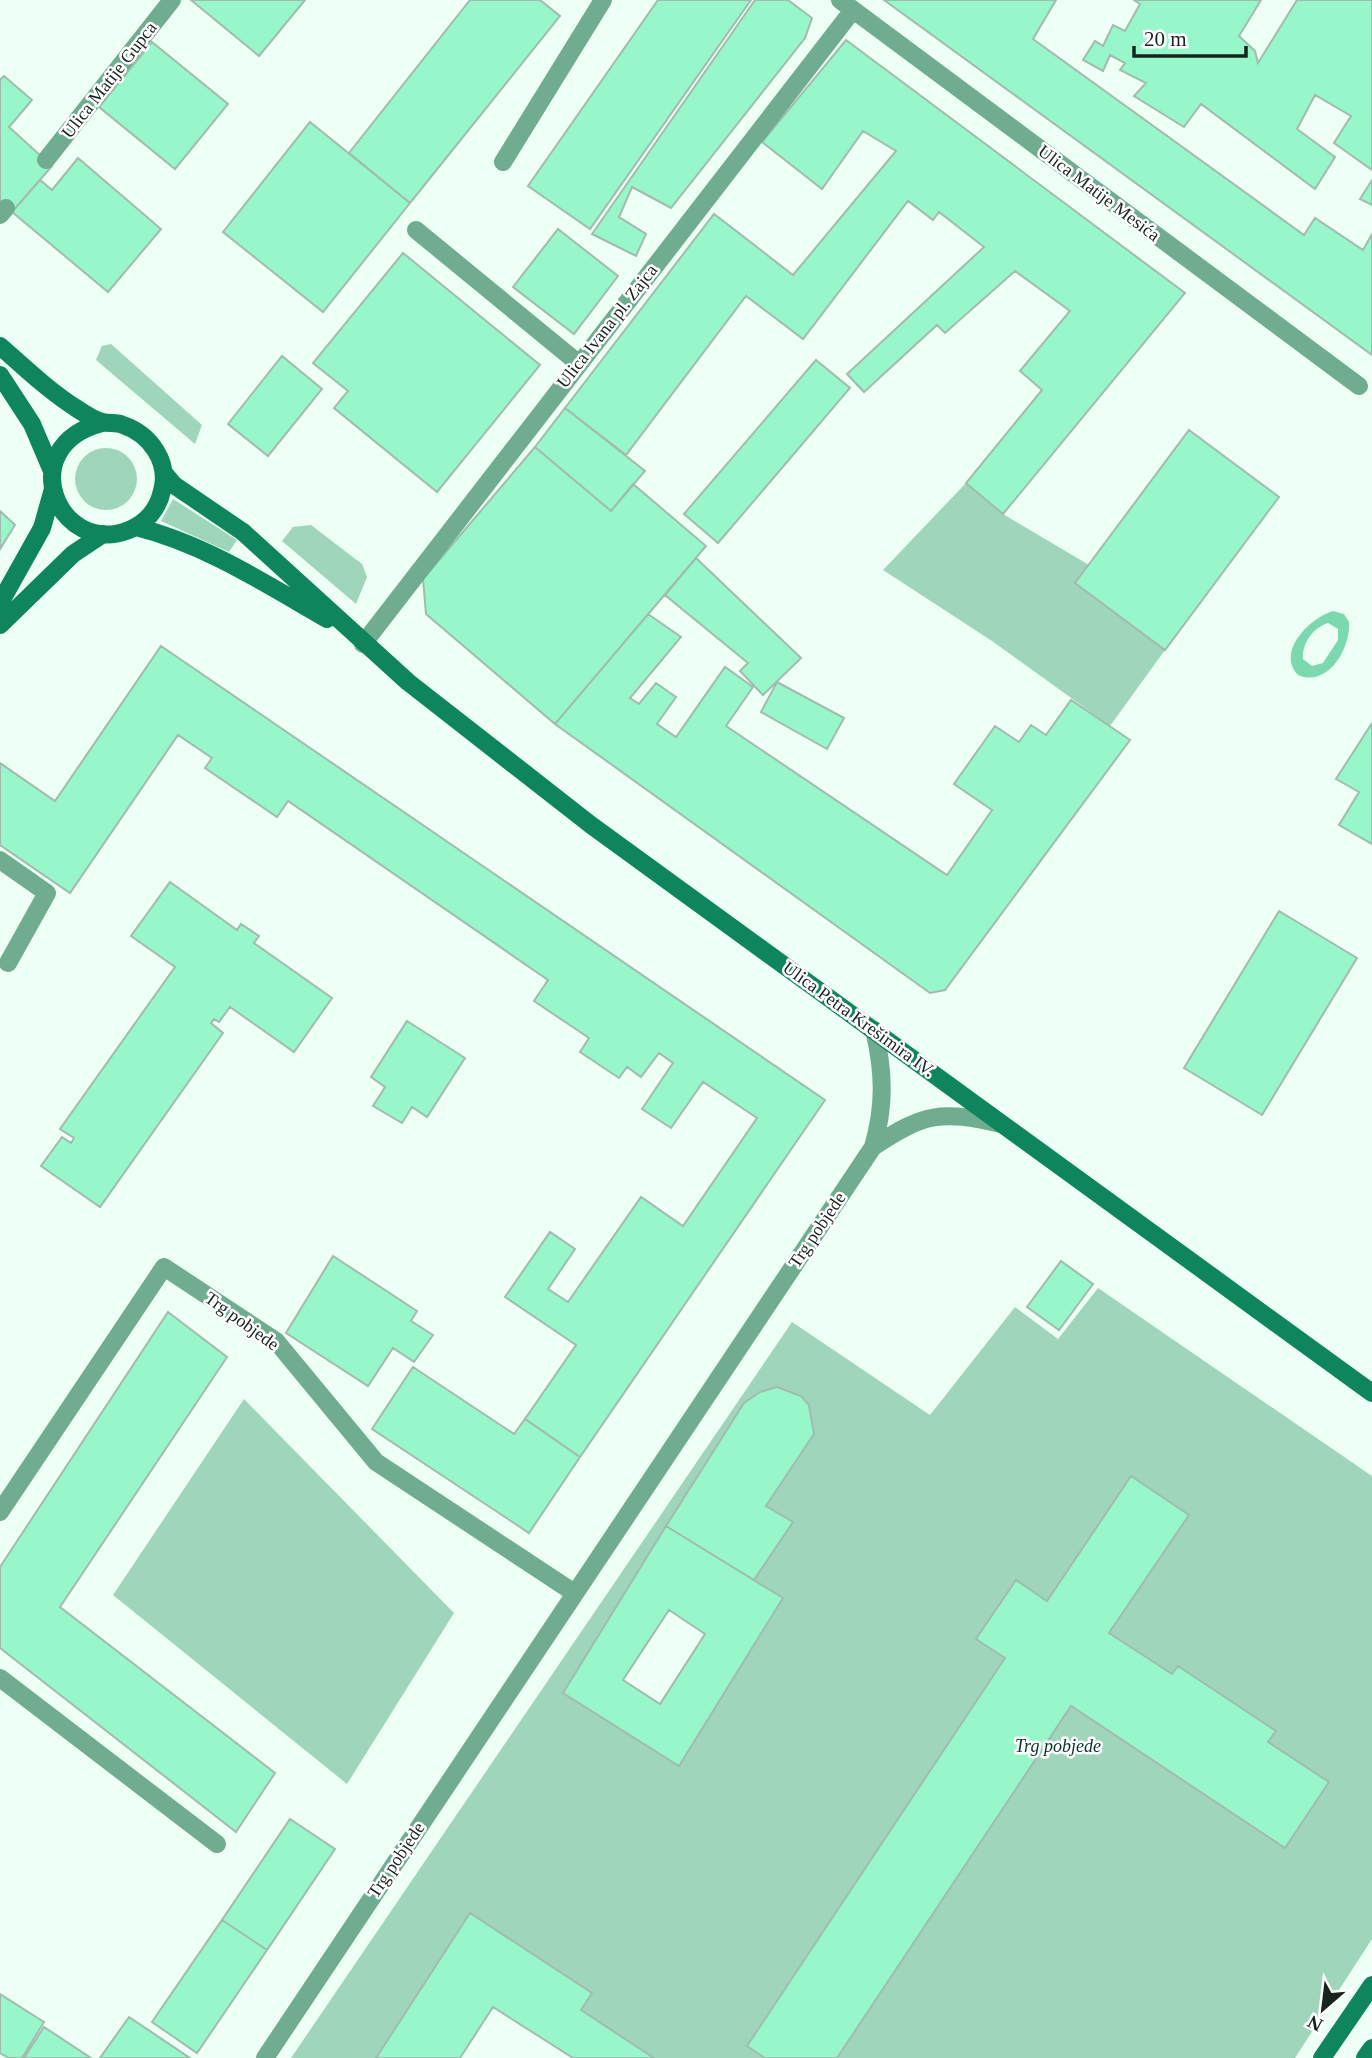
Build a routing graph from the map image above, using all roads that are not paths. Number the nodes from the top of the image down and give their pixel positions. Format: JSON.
{"nodes":[{"id":1,"x":172,"y":0,"type":"edge"},
{"id":2,"x":603,"y":0,"type":"edge"},
{"id":3,"x":846,"y":5,"type":"edge"},
{"id":4,"x":46,"y":160,"type":"dead end"},
{"id":5,"x":503,"y":162,"type":"dead end"},
{"id":6,"x":416,"y":229,"type":"dead end"},
{"id":7,"x":0,"y":346,"type":"edge"},
{"id":8,"x":578,"y":363,"type":"junction"},
{"id":9,"x":0,"y":375,"type":"edge"},
{"id":10,"x":1359,"y":386,"type":"dead end"},
{"id":11,"x":102,"y":422,"type":"junction"},
{"id":12,"x":164,"y":473,"type":"junction"},
{"id":13,"x":52,"y":480,"type":"junction"},
{"id":14,"x":136,"y":527,"type":"junction"},
{"id":15,"x":103,"y":534,"type":"junction"},
{"id":16,"x":0,"y":603,"type":"edge"},
{"id":17,"x":0,"y":625,"type":"edge"},
{"id":18,"x":358,"y":639,"type":"junction"},
{"id":19,"x":0,"y":860,"type":"edge"},
{"id":20,"x":8,"y":962,"type":"dead end"},
{"id":21,"x":874,"y":1030,"type":"junction"},
{"id":22,"x":1003,"y":1124,"type":"junction"},
{"id":23,"x":873,"y":1147,"type":"junction"},
{"id":24,"x":1372,"y":1393,"type":"edge"},
{"id":25,"x":0,"y":1512,"type":"edge"},
{"id":26,"x":573,"y":1592,"type":"junction"},
{"id":27,"x":0,"y":1678,"type":"edge"},
{"id":28,"x":217,"y":1844,"type":"dead end"},
{"id":29,"x":1372,"y":1985,"type":"edge"},
{"id":30,"x":1372,"y":2048,"type":"edge"},
{"id":31,"x":265,"y":2058,"type":"edge"},
{"id":32,"x":1322,"y":2058,"type":"edge"},
{"id":33,"x":1365,"y":2058,"type":"edge"}],
"edges":[{"from":1,"to":4,"type":"street","name":"Ulica Matije Gupca"},
{"from":2,"to":5,"type":"street"},
{"from":3,"to":8,"type":"street","name":"Ulica Ivana pl. Zajca"},
{"from":3,"to":10,"type":"street","name":"Ulica Matije Mesića"},
{"from":6,"to":8,"type":"street"},
{"from":7,"to":11,"type":"main road"},
{"from":8,"to":18,"type":"street","name":"Ulica Ivana pl. Zajca"},
{"from":9,"to":13,"type":"main road"},
{"from":11,"to":12,"type":"main road"},
{"from":11,"to":13,"type":"main road"},
{"from":12,"to":14,"type":"main road"},
{"from":12,"to":18,"type":"main road","name":"Ulica Petra Krešimira IV."},
{"from":13,"to":15,"type":"main road"},
{"from":13,"to":16,"type":"main road"},
{"from":14,"to":15,"type":"main road"},
{"from":14,"to":18,"type":"main road","name":"Ulica Petra Krešimira IV."},
{"from":15,"to":17,"type":"main road"},
{"from":18,"to":21,"type":"main road","name":"Ulica Petra Krešimira IV."},
{"from":19,"to":20,"type":"street"},
{"from":21,"to":22,"type":"main road","name":"Ulica Petra Krešimira IV."},
{"from":21,"to":23,"type":"street","name":"Trg pobjede"},
{"from":22,"to":23,"type":"street","name":"Trg pobjede"},
{"from":22,"to":24,"type":"main road","name":"Ulica Petra Krešimira IV."},
{"from":23,"to":26,"type":"street","name":"Trg pobjede"},
{"from":25,"to":26,"type":"street","name":"Trg pobjede"},
{"from":26,"to":31,"type":"street","name":"Trg pobjede"},
{"from":27,"to":28,"type":"street"},
{"from":29,"to":32,"type":"main road"},
{"from":30,"to":33,"type":"main road"}]}
